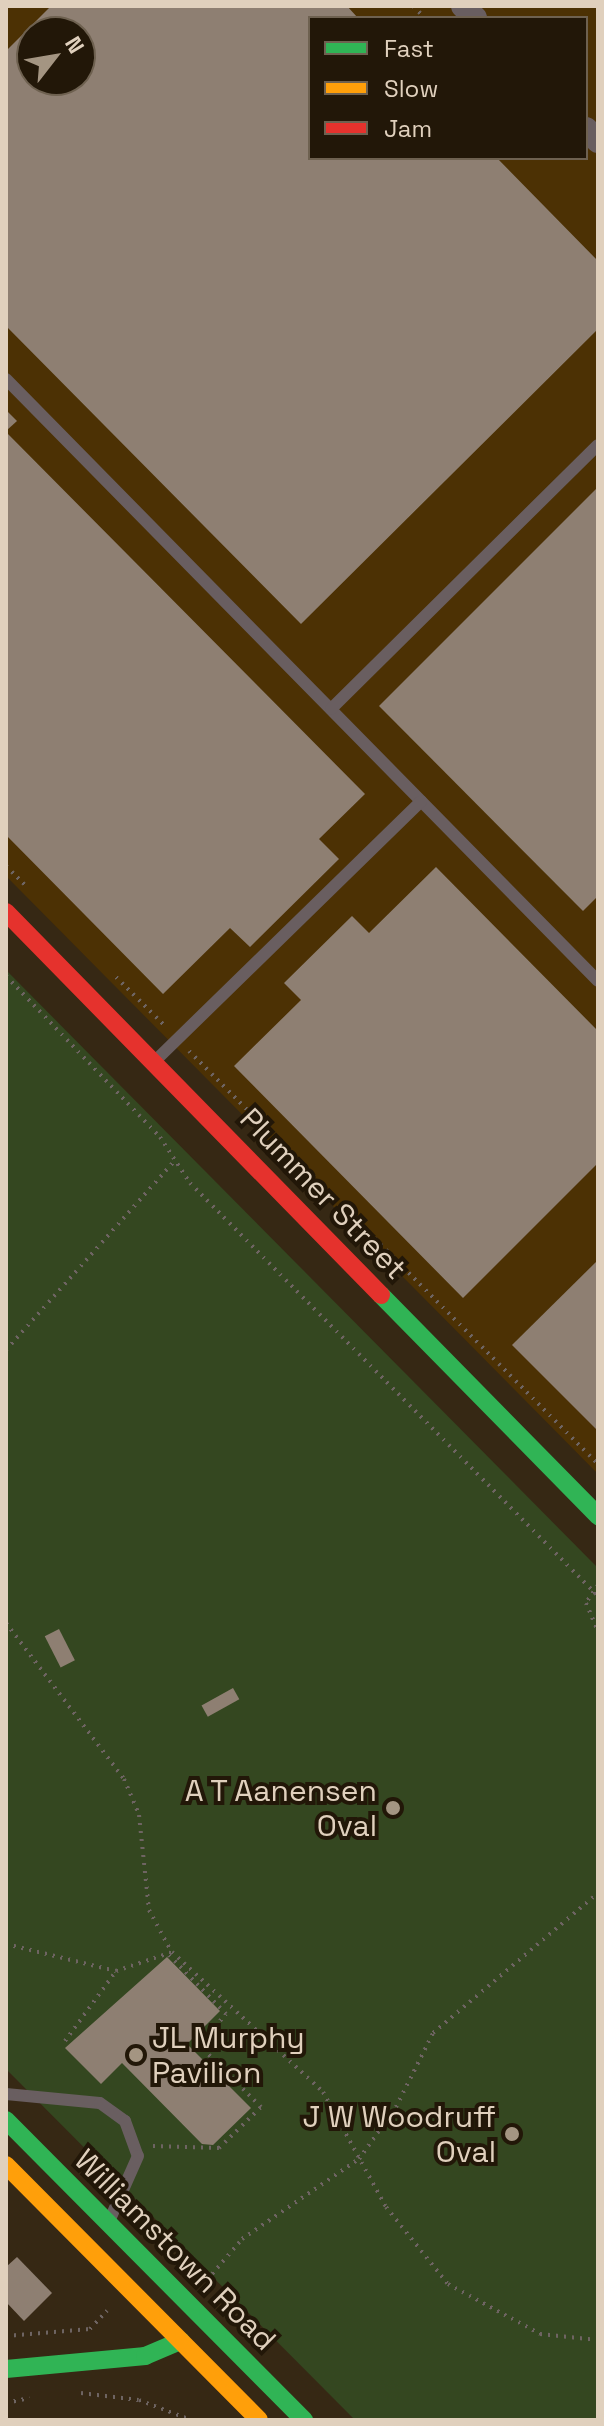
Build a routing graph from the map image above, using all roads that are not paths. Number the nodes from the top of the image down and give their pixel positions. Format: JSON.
{"nodes":[{"id":1,"x":6,"y":379,"type":"edge"},
{"id":2,"x":598,"y":445,"type":"edge"},
{"id":3,"x":331,"y":709,"type":"junction"},
{"id":4,"x":421,"y":801,"type":"junction"},
{"id":5,"x":6,"y":912,"type":"edge"},
{"id":6,"x":598,"y":981,"type":"edge"},
{"id":7,"x":154,"y":1061,"type":"junction"},
{"id":8,"x":598,"y":1516,"type":"edge"},
{"id":9,"x":6,"y":2094,"type":"edge"},
{"id":10,"x":6,"y":2120,"type":"edge"},
{"id":11,"x":6,"y":2165,"type":"edge"},
{"id":12,"x":109,"y":2223,"type":"junction"},
{"id":13,"x":203,"y":2320,"type":"junction"},
{"id":14,"x":181,"y":2341,"type":"junction"},
{"id":15,"x":6,"y":2369,"type":"edge"},
{"id":16,"x":259,"y":2420,"type":"edge"},
{"id":17,"x":304,"y":2420,"type":"edge"}],
"edges":[{"from":1,"to":3,"type":"lane"},
{"from":2,"to":3,"type":"lane"},
{"from":3,"to":4,"type":"lane"},
{"from":4,"to":6,"type":"lane"},
{"from":4,"to":7,"type":"lane"},
{"from":5,"to":7,"type":"main road","name":"Plummer Street"},
{"from":7,"to":8,"type":"main road","name":"Plummer Street"},
{"from":9,"to":12,"type":"lane"},
{"from":10,"to":12,"type":"main road","name":"Williamstown Road"},
{"from":11,"to":14,"type":"main road","name":"Williamstown Road"},
{"from":12,"to":13,"type":"main road","name":"Williamstown Road"},
{"from":13,"to":14,"type":"main road"},
{"from":13,"to":17,"type":"main road","name":"Williamstown Road"},
{"from":14,"to":15,"type":"main road"},
{"from":14,"to":16,"type":"main road","name":"Williamstown Road"}]}
